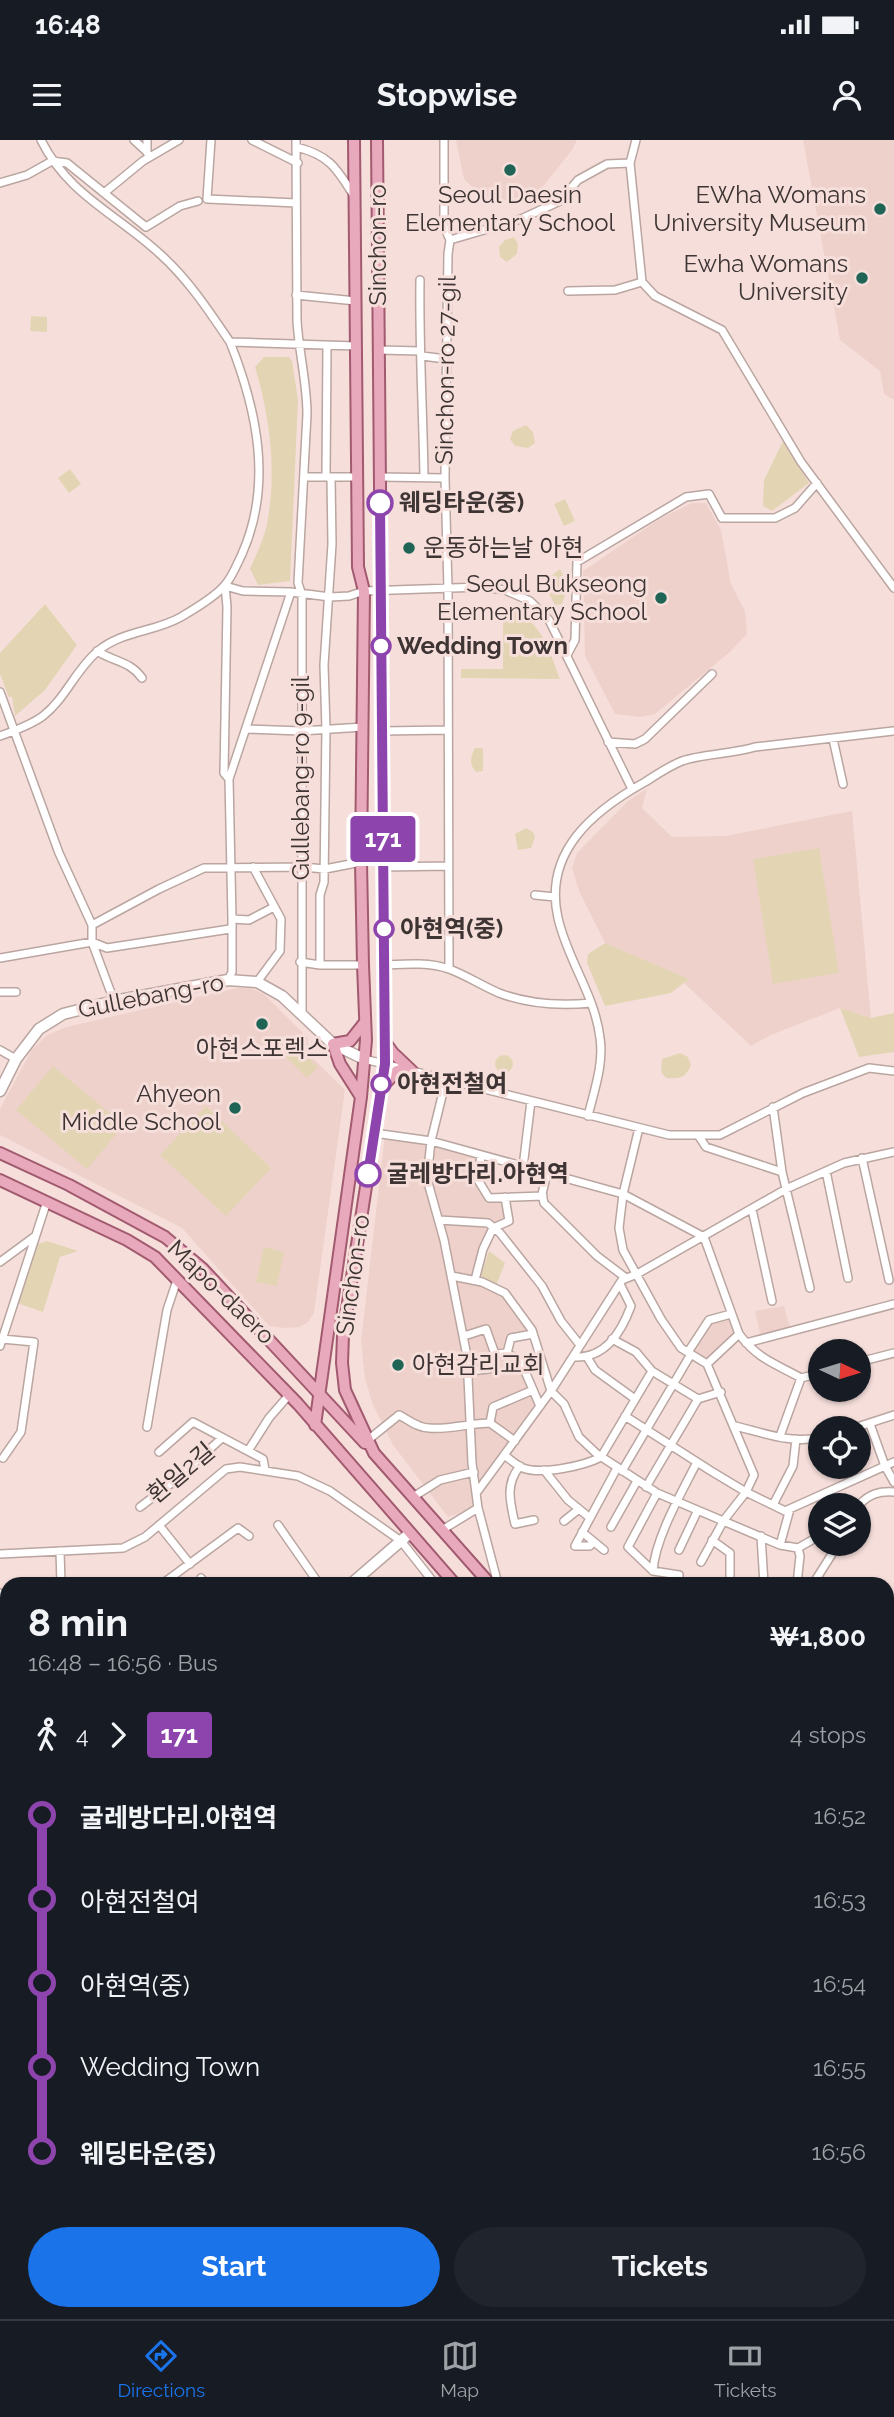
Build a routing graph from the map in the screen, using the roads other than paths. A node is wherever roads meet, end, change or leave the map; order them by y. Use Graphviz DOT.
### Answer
graph roads {
  1 [pos="41,140"];
  2 [pos="134,140"];
  3 [pos="147,140"];
  4 [pos="179,140"];
  5 [pos="211,140"];
  6 [pos="252,140"];
  7 [pos="354,140"];
  8 [pos="377,140"];
  9 [pos="444,140"];
  10 [pos="636,140"];
  11 [pos="296,143"];
  12 [pos="148,154"];
  13 [pos="52,161"];
  14 [pos="298,163"];
  15 [pos="630,163"];
  16 [pos="0,183"];
  17 [pos="104,193"];
  18 [pos="354,197"];
  19 [pos="198,201"];
  20 [pos="296,203"];
  21 [pos="450,240"];
  22 [pos="420,280"];
  23 [pos="642,282"];
  24 [pos="568,291"];
  25 [pos="296,295"];
  26 [pos="356,301"];
  27 [pos="230,342"];
  28 [pos="298,345"];
  29 [pos="327,346"];
  30 [pos="356,346"];
  31 [pos="379,350"];
  32 [pos="420,351"];
  33 [pos="446,359"];
  34 [pos="304,477"];
  35 [pos="358,477"];
  36 [pos="380,477"];
  37 [pos="424,477"];
  38 [pos="331,478"];
  39 [pos="445,478"];
  40 [pos="817,484"];
  41 [pos="225,586"];
  42 [pos="894,588"];
  43 [pos="448,589"];
  44 [pos="381,590"];
  45 [pos="364,591"];
  46 [pos="290,592"];
  47 [pos="302,595"];
  48 [pos="330,597"];
  49 [pos="97,651"];
  50 [pos="567,655"];
  51 [pos="712,674"];
  52 [pos="142,678"];
  53 [pos="0,692"];
  54 [pos="363,727"];
  55 [pos="247,729"];
  56 [pos="326,729"];
  57 [pos="448,730"];
  58 [pos="13,731"];
  59 [pos="301,731"];
  60 [pos="382,731"];
  61 [pos="893,732"];
  62 [pos="0,736"];
  63 [pos="834,739"];
  64 [pos="608,742"];
  65 [pos="229,779"];
  66 [pos="843,784"];
  67 [pos="632,789"];
  68 [pos="362,862"];
  69 [pos="448,866"];
  70 [pos="230,867"];
  71 [pos="253,867"];
  72 [pos="302,867"];
  73 [pos="383,867"];
  74 [pos="325,869"];
  75 [pos="535,895"];
  76 [pos="555,897"];
  77 [pos="274,906"];
  78 [pos="232,919"];
  79 [pos="92,925"];
  80 [pos="230,929"];
  81 [pos="92,942"];
  82 [pos="0,958"];
  83 [pos="300,962"];
  84 [pos="384,964"];
  85 [pos="320,965"];
  86 [pos="363,965"];
  87 [pos="449,969"];
  88 [pos="228,980"];
  89 [pos="257,982"];
  90 [pos="0,992"];
  91 [pos="16,992"];
  92 [pos="114,1001"];
  93 [pos="591,1003"];
  94 [pos="302,1012"];
  95 [pos="365,1022"];
  96 [pos="384,1041"];
  97 [pos="333,1044"];
  98 [pos="0,1050"];
  99 [pos="16,1059"];
  100 [pos="374,1062"];
  101 [pos="408,1070"];
  102 [pos="894,1071"];
  103 [pos="446,1080"];
  104 [pos="381,1088"];
  105 [pos="0,1091"];
  106 [pos="361,1097"];
  107 [pos="531,1101"];
  108 [pos="774,1107"];
  109 [pos="588,1116"];
  110 [pos="639,1128"];
  111 [pos="374,1133"];
  112 [pos="698,1135"];
  113 [pos="431,1141"];
  114 [pos="894,1152"];
  115 [pos="0,1153"];
  116 [pos="481,1155"];
  117 [pos="862,1158"];
  118 [pos="523,1167"];
  119 [pos="826,1171"];
  120 [pos="782,1172"];
  121 [pos="547,1173"];
  122 [pos="0,1180"];
  123 [pos="786,1189"];
  124 [pos="623,1194"];
  125 [pos="543,1196"];
  126 [pos="505,1197"];
  127 [pos="47,1201"];
  128 [pos="752,1209"];
  129 [pos="439,1220"];
  130 [pos="493,1228"];
  131 [pos="35,1237"];
  132 [pos="704,1237"];
  133 [pos="0,1262"];
  134 [pos="637,1274"];
  135 [pos="452,1276"];
  136 [pos="848,1278"];
  137 [pos="177,1280"];
  138 [pos="475,1280"];
  139 [pos="889,1280"];
  140 [pos="623,1281"];
  141 [pos="810,1288"];
  142 [pos="772,1301"];
  143 [pos="894,1304"];
  144 [pos="731,1314"];
  145 [pos="533,1334"];
  146 [pos="739,1334"];
  147 [pos="464,1336"];
  148 [pos="612,1339"];
  149 [pos="1,1342"];
  150 [pos="746,1343"];
  151 [pos="580,1345"];
  152 [pos="507,1353"];
  153 [pos="690,1353"];
  154 [pos="894,1353"];
  155 [pos="495,1354"];
  156 [pos="573,1357"];
  157 [pos="587,1357"];
  158 [pos="872,1359"];
  159 [pos="708,1364"];
  160 [pos="468,1371"];
  161 [pos="652,1371"];
  162 [pos="808,1376"];
  163 [pos="801,1378"];
  164 [pos="672,1384"];
  165 [pos="533,1390"];
  166 [pos="551,1391"];
  167 [pos="721,1392"];
  168 [pos="319,1393"];
  169 [pos="289,1395"];
  170 [pos="635,1399"];
  171 [pos="698,1399"];
  172 [pos="540,1406"];
  173 [pos="894,1415"];
  174 [pos="625,1416"];
  175 [pos="470,1423"];
  176 [pos="490,1423"];
  177 [pos="871,1424"];
  178 [pos="315,1425"];
  179 [pos="735,1426"];
  180 [pos="147,1427"];
  181 [pos="871,1427"];
  182 [pos="646,1428"];
  183 [pos="780,1436"];
  184 [pos="222,1438"];
  185 [pos="796,1439"];
  186 [pos="368,1440"];
  187 [pos="808,1440"];
  188 [pos="514,1441"];
  189 [pos="672,1446"];
  190 [pos="248,1451"];
  191 [pos="159,1452"];
  192 [pos="374,1453"];
  193 [pos="504,1455"];
  194 [pos="601,1457"];
  195 [pos="3,1458"];
  196 [pos="697,1462"];
  197 [pos="894,1462"];
  198 [pos="520,1466"];
  199 [pos="885,1466"];
  200 [pos="620,1469"];
  201 [pos="265,1470"];
  202 [pos="544,1470"];
  203 [pos="474,1472"];
  204 [pos="637,1481"];
  205 [pos="894,1482"];
  206 [pos="646,1487"];
  207 [pos="477,1492"];
  208 [pos="746,1492"];
  209 [pos="894,1492"];
  210 [pos="657,1493"];
  211 [pos="871,1495"];
  212 [pos="413,1497"];
  213 [pos="677,1502"];
  214 [pos="773,1505"];
  215 [pos="140,1507"];
  216 [pos="478,1508"];
  217 [pos="579,1509"];
  218 [pos="790,1509"];
  219 [pos="697,1512"];
  220 [pos="590,1518"];
  221 [pos="534,1520"];
  222 [pos="724,1520"];
  223 [pos="564,1521"];
  224 [pos="159,1525"];
  225 [pos="278,1525"];
  226 [pos="611,1527"];
  227 [pos="442,1530"];
  228 [pos="582,1532"];
  229 [pos="410,1533"];
  230 [pos="249,1536"];
  231 [pos="761,1536"];
  232 [pos="712,1540"];
  233 [pos="401,1541"];
  234 [pos="593,1541"];
  235 [pos="808,1542"];
  236 [pos="780,1545"];
  237 [pos="798,1548"];
  238 [pos="604,1550"];
  239 [pos="679,1550"];
  240 [pos="60,1552"];
  241 [pos="0,1554"];
  242 [pos="831,1556"];
  243 [pos="701,1562"];
  244 [pos="190,1564"];
  245 [pos="653,1571"];
  246 [pos="730,1576"];
  247 [pos="61,1577"];
  248 [pos="172,1577"];
  249 [pos="314,1577"];
  250 [pos="359,1577"];
  251 [pos="429,1577"];
  252 [pos="450,1577"];
  253 [pos="484,1577"];
  254 [pos="496,1577"];
  255 [pos="679,1577"];
  256 [pos="764,1577"];
  257 [pos="798,1577"];
  258 [pos="817,1577"];
  1 -- 13 [label="street"];
  2 -- 12 [label="street"];
  3 -- 12 [label="street"];
  4 -- 12 [label="street"];
  5 -- 20 [label="street"];
  6 -- 14 [label="street"];
  7 -- 18 [label="main road, Sinchon-ro"];
  8 -- 31 [label="main road, Sinchon-ro"];
  9 -- 21 [label="street, Sinchon-ro 27-gil"];
  10 -- 15 [label="street"];
  11 -- 14 [label="street, Gullebang-ro 9-gil"];
  11 -- 18 [label="street"];
  12 -- 17 [label="street"];
  13 -- 16 [label="street"];
  13 -- 17 [label="street"];
  13 -- 27 [label="street"];
  14 -- 20 [label="street, Gullebang-ro 9-gil"];
  15 -- 21 [label="street"];
  15 -- 23 [label="street"];
  17 -- 19 [label="street"];
  18 -- 26 [label="main road, Sinchon-ro"];
  20 -- 25 [label="street, Gullebang-ro 9-gil"];
  21 -- 33 [label="street, Sinchon-ro 27-gil"];
  22 -- 32 [label="street"];
  23 -- 24 [label="street"];
  23 -- 40 [label="street"];
  25 -- 26 [label="street, Sinchon-ro"];
  25 -- 28 [label="street, Gullebang-ro 9-gil"];
  26 -- 30 [label="main road, Sinchon-ro"];
  27 -- 28 [label="street"];
  27 -- 41 [label="street"];
  28 -- 29 [label="street"];
  28 -- 34 [label="street, Gullebang-ro 9-gil"];
  29 -- 30 [label="street"];
  29 -- 38 [label="street, Gullebang-ro 9-gil"];
  30 -- 35 [label="main road, Sinchon-ro"];
  31 -- 32 [label="street"];
  31 -- 36 [label="main road, Sinchon-ro"];
  32 -- 33 [label="street"];
  32 -- 37 [label="street"];
  33 -- 39 [label="street, Sinchon-ro 27-gil"];
  34 -- 38 [label="street"];
  34 -- 47 [label="street, Gullebang-ro 9-gil"];
  35 -- 38 [label="street"];
  35 -- 45 [label="main road, Sinchon-ro"];
  36 -- 37 [label="street, Sinchon-ro 27-gil"];
  36 -- 44 [label="main road, Sinchon-ro"];
  37 -- 39 [label="street, Sinchon-ro 27-gil"];
  38 -- 48 [label="street, Gullebang-ro 9-gil"];
  39 -- 43 [label="street"];
  40 -- 42 [label="street"];
  40 -- 50 [label="street"];
  41 -- 46 [label="street"];
  41 -- 49 [label="street"];
  41 -- 65 [label="street"];
  43 -- 44 [label="street"];
  43 -- 50 [label="street"];
  43 -- 57 [label="street"];
  44 -- 45 [label="street"];
  44 -- 60 [label="main road, Sinchon-ro"];
  45 -- 48 [label="street"];
  45 -- 54 [label="main road, Sinchon-ro"];
  46 -- 47 [label="street"];
  46 -- 55 [label="street"];
  47 -- 48 [label="street"];
  47 -- 59 [label="street, Gullebang-ro 9-gil"];
  48 -- 56 [label="street, Gullebang-ro 9-gil"];
  49 -- 52 [label="street"];
  49 -- 58 [label="street"];
  50 -- 64 [label="street"];
  51 -- 64 [label="street"];
  53 -- 58 [label="street"];
  54 -- 56 [label="street"];
  54 -- 68 [label="main road, Sinchon-ro"];
  55 -- 59 [label="street"];
  55 -- 65 [label="street"];
  56 -- 59 [label="street"];
  56 -- 74 [label="street, Gullebang-ro 9-gil"];
  57 -- 60 [label="street"];
  57 -- 69 [label="street"];
  58 -- 62 [label="street"];
  58 -- 79 [label="street"];
  59 -- 72 [label="street, Gullebang-ro 9-gil"];
  60 -- 73 [label="main road, Sinchon-ro"];
  61 -- 63 [label="street"];
  63 -- 66 [label="street"];
  63 -- 67 [label="street"];
  64 -- 67 [label="street"];
  65 -- 70 [label="street"];
  67 -- 76 [label="street"];
  68 -- 74 [label="street"];
  68 -- 86 [label="main road, Sinchon-ro"];
  69 -- 73 [label="street"];
  69 -- 87 [label="street"];
  70 -- 71 [label="street"];
  70 -- 78 [label="street"];
  70 -- 79 [label="street"];
  71 -- 72 [label="street"];
  71 -- 77 [label="street, Gullebang-ro"];
  72 -- 74 [label="street"];
  72 -- 83 [label="street, Gullebang-ro 9-gil"];
  73 -- 84 [label="main road, Sinchon-ro"];
  74 -- 85 [label="street, Gullebang-ro 9-gil"];
  75 -- 76 [label="street"];
  76 -- 93 [label="street"];
  77 -- 78 [label="street"];
  77 -- 89 [label="street, Gullebang-ro"];
  78 -- 80 [label="street"];
  79 -- 81 [label="street"];
  80 -- 81 [label="street"];
  80 -- 88 [label="street"];
  81 -- 82 [label="street"];
  81 -- 92 [label="street"];
  83 -- 85 [label="street"];
  83 -- 94 [label="street, Gullebang-ro 9-gil"];
  84 -- 87 [label="street"];
  84 -- 96 [label="main road, Sinchon-ro"];
  85 -- 86 [label="street"];
  86 -- 95 [label="main road, Sinchon-ro"];
  87 -- 93 [label="street"];
  88 -- 89 [label="street, Gullebang-ro"];
  88 -- 92 [label="street, Gullebang-ro"];
  89 -- 94 [label="street, Gullebang-ro"];
  90 -- 91 [label="street"];
  92 -- 99 [label="street, Gullebang-ro"];
  93 -- 109 [label="street"];
  94 -- 97 [label="street, Gullebang-ro"];
  95 -- 97 [label="main road"];
  95 -- 100 [label="main road, Sinchon-ro"];
  96 -- 100 [label="main road, Sinchon-ro"];
  96 -- 101 [label="main road"];
  97 -- 100 [label="street, Gullebang-ro"];
  97 -- 106 [label="main road"];
  98 -- 99 [label="street"];
  99 -- 105 [label="street, Gullebang-ro"];
  100 -- 101 [label="street"];
  100 -- 104 [label="main road, Sinchon-ro"];
  100 -- 106 [label="main road, Sinchon-ro"];
  101 -- 103 [label="street"];
  101 -- 104 [label="main road"];
  102 -- 108 [label="street"];
  103 -- 107 [label="street"];
  103 -- 113 [label="street"];
  104 -- 111 [label="main road, Sinchon-ro"];
  106 -- 168 [label="main road, Sinchon-ro"];
  107 -- 109 [label="street"];
  107 -- 118 [label="street"];
  108 -- 112 [label="street"];
  108 -- 120 [label="street"];
  109 -- 110 [label="street"];
  110 -- 112 [label="street"];
  110 -- 124 [label="street"];
  111 -- 113 [label="street"];
  111 -- 186 [label="main road, Sinchon-ro"];
  112 -- 120 [label="street"];
  113 -- 116 [label="street"];
  113 -- 129 [label="street"];
  114 -- 117 [label="street"];
  115 -- 168 [label="main road, Mapo-daero"];
  116 -- 118 [label="street"];
  116 -- 126 [label="street"];
  117 -- 119 [label="street"];
  117 -- 139 [label="street"];
  118 -- 121 [label="street"];
  119 -- 123 [label="street"];
  119 -- 136 [label="street"];
  120 -- 123 [label="street"];
  121 -- 124 [label="street"];
  121 -- 125 [label="street"];
  122 -- 127 [label="main road, Mapo-daero"];
  123 -- 128 [label="street"];
  123 -- 141 [label="street"];
  124 -- 132 [label="street"];
  124 -- 134 [label="street"];
  125 -- 126 [label="street"];
  125 -- 140 [label="street"];
  126 -- 130 [label="street"];
  127 -- 131 [label="street"];
  127 -- 137 [label="main road, Mapo-daero"];
  128 -- 132 [label="street"];
  128 -- 142 [label="street"];
  129 -- 130 [label="street"];
  129 -- 135 [label="street"];
  130 -- 138 [label="street"];
  130 -- 151 [label="street"];
  131 -- 133 [label="street"];
  131 -- 149 [label="street"];
  132 -- 134 [label="street"];
  132 -- 144 [label="street"];
  134 -- 140 [label="street"];
  134 -- 153 [label="street"];
  135 -- 138 [label="street"];
  135 -- 147 [label="street"];
  137 -- 169 [label="main road, Mapo-daero"];
  137 -- 180 [label="street"];
  138 -- 145 [label="street"];
  140 -- 148 [label="street"];
  140 -- 151 [label="street"];
  143 -- 150 [label="street"];
  144 -- 146 [label="street"];
  144 -- 153 [label="street"];
  145 -- 152 [label="street"];
  145 -- 166 [label="street"];
  146 -- 150 [label="street"];
  146 -- 159 [label="street"];
  147 -- 155 [label="street"];
  147 -- 160 [label="street"];
  148 -- 157 [label="street"];
  148 -- 161 [label="street"];
  149 -- 195 [label="street"];
  150 -- 163 [label="street"];
  151 -- 156 [label="street"];
  152 -- 155 [label="street"];
  152 -- 165 [label="street"];
  153 -- 159 [label="street"];
  153 -- 164 [label="street"];
  154 -- 158 [label="street"];
  155 -- 160 [label="street"];
  156 -- 157 [label="street"];
  156 -- 166 [label="street"];
  157 -- 170 [label="street"];
  159 -- 167 [label="street"];
  160 -- 175 [label="street"];
  161 -- 164 [label="street"];
  161 -- 170 [label="street"];
  162 -- 163 [label="street"];
  163 -- 183 [label="street"];
  164 -- 171 [label="street"];
  164 -- 182 [label="street"];
  165 -- 172 [label="street"];
  165 -- 176 [label="street"];
  166 -- 172 [label="street"];
  166 -- 194 [label="street"];
  167 -- 171 [label="street"];
  167 -- 179 [label="street"];
  168 -- 178 [label="main road, Sinchon-ro"];
  168 -- 192 [label="main road, Mapo-daero"];
  169 -- 178 [label="main road, Mapo-daero"];
  169 -- 190 [label="street"];
  170 -- 174 [label="street"];
  171 -- 189 [label="street"];
  172 -- 188 [label="street"];
  173 -- 177 [label="street"];
  174 -- 182 [label="street"];
  174 -- 194 [label="street"];
  175 -- 176 [label="street"];
  175 -- 186 [label="street"];
  175 -- 203 [label="street"];
  176 -- 188 [label="street"];
  178 -- 229 [label="main road"];
  179 -- 183 [label="street"];
  179 -- 208 [label="street"];
  181 -- 199 [label="street"];
  182 -- 189 [label="street"];
  182 -- 200 [label="street"];
  183 -- 185 [label="street"];
  184 -- 190 [label="street, 환일2길"];
  184 -- 191 [label="street, 환일2길"];
  184 -- 215 [label="street, 환일2길"];
  185 -- 187 [label="street"];
  185 -- 214 [label="street"];
  186 -- 192 [label="main road, Sinchon-ro"];
  188 -- 193 [label="street"];
  189 -- 196 [label="street"];
  189 -- 206 [label="street"];
  190 -- 201 [label="street, 환일2길"];
  192 -- 212 [label="main road, Sinchon-ro"];
  193 -- 198 [label="street"];
  193 -- 207 [label="street"];
  194 -- 200 [label="street"];
  194 -- 202 [label="street"];
  196 -- 208 [label="street"];
  196 -- 213 [label="street"];
  197 -- 199 [label="street"];
  198 -- 202 [label="street"];
  198 -- 221 [label="street"];
  199 -- 205 [label="street"];
  199 -- 218 [label="street"];
  200 -- 204 [label="street"];
  200 -- 220 [label="street"];
  201 -- 224 [label="street"];
  201 -- 233 [label="street"];
  202 -- 217 [label="street"];
  203 -- 207 [label="street"];
  203 -- 212 [label="street"];
  204 -- 206 [label="street"];
  204 -- 226 [label="street"];
  206 -- 210 [label="street"];
  207 -- 216 [label="street"];
  208 -- 214 [label="street"];
  208 -- 222 [label="street"];
  209 -- 211 [label="street"];
  210 -- 213 [label="street"];
  210 -- 245 [label="street"];
  212 -- 227 [label="main road, Sinchon-ro"];
  213 -- 219 [label="street"];
  213 -- 245 [label="street"];
  214 -- 218 [label="street"];
  216 -- 227 [label="street"];
  216 -- 254 [label="street"];
  217 -- 220 [label="street"];
  217 -- 223 [label="street"];
  218 -- 236 [label="street"];
  219 -- 222 [label="street"];
  219 -- 239 [label="street"];
  220 -- 228 [label="street"];
  222 -- 231 [label="street"];
  222 -- 232 [label="street"];
  224 -- 240 [label="street"];
  224 -- 244 [label="street"];
  225 -- 249 [label="street"];
  227 -- 253 [label="main road, Sinchon-ro"];
  228 -- 234 [label="street"];
  228 -- 234 [label="street"];
  229 -- 233 [label="street"];
  229 -- 252 [label="main road"];
  230 -- 244 [label="street"];
  231 -- 236 [label="street"];
  231 -- 256 [label="street"];
  232 -- 243 [label="street"];
  232 -- 246 [label="street"];
  233 -- 250 [label="street"];
  233 -- 251 [label="street"];
  234 -- 238 [label="street"];
  235 -- 237 [label="street"];
  236 -- 237 [label="street"];
  237 -- 257 [label="street"];
  240 -- 241 [label="street"];
  240 -- 247 [label="street"];
  242 -- 258 [label="street"];
  244 -- 248 [label="street"];
  245 -- 255 [label="street"];
}
